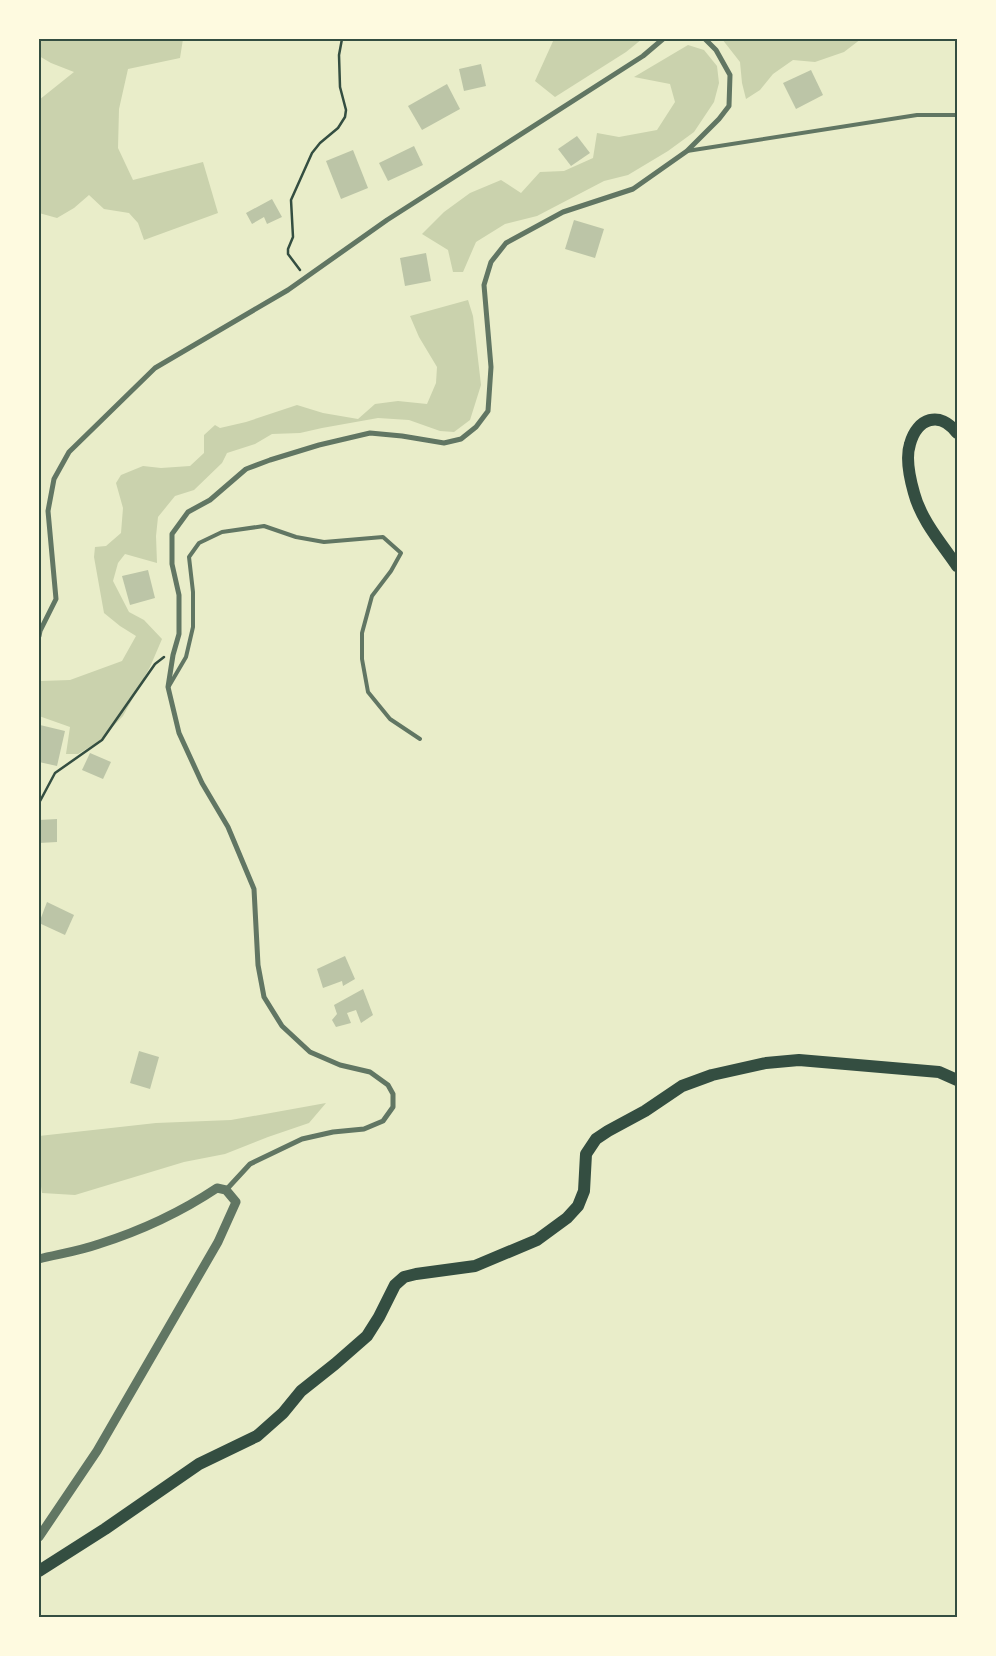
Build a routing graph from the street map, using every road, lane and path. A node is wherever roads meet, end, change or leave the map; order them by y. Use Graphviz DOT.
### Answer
graph roads {
  1 [pos="342,39"];
  2 [pos="663,39"];
  3 [pos="705,39"];
  4 [pos="957,115"];
  5 [pos="687,151"];
  6 [pos="305,277"];
  7 [pos="957,433"];
  8 [pos="957,566"];
  9 [pos="39,636"];
  10 [pos="175,649"];
  11 [pos="168,687"];
  12 [pos="420,738"];
  13 [pos="39,802"];
  14 [pos="957,1080"];
  15 [pos="226,1190"];
  16 [pos="39,1259"];
  17 [pos="39,1537"];
  18 [pos="39,1572"];
  1 -- 6 [label="path"];
  2 -- 6 [label="street"];
  3 -- 5 [label="street"];
  4 -- 5 [label="lane"];
  5 -- 10 [label="street"];
  6 -- 9 [label="street"];
  7 -- 8 [label="main road"];
  10 -- 11 [label="street"];
  10 -- 13 [label="path"];
  11 -- 12 [label="lane"];
  11 -- 15 [label="street"];
  14 -- 18 [label="main road"];
  15 -- 16 [label="street"];
  15 -- 17 [label="street"];
}
